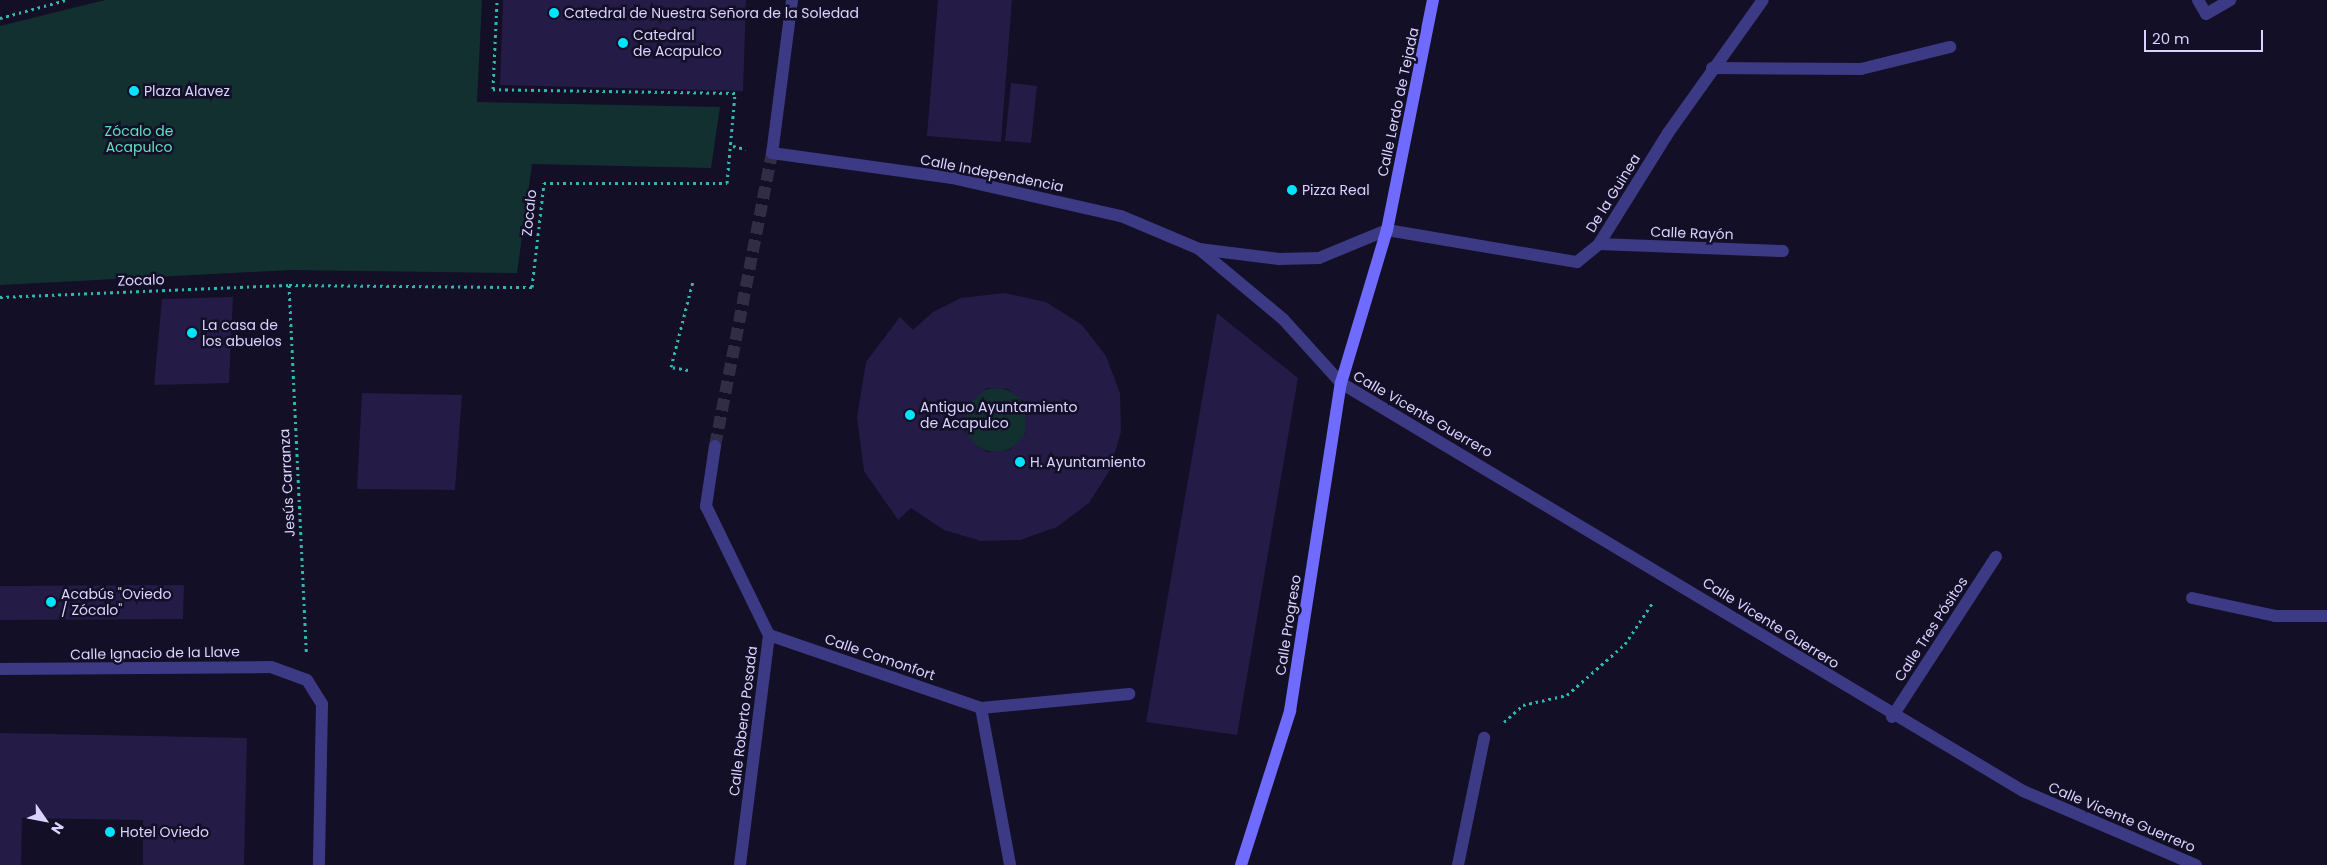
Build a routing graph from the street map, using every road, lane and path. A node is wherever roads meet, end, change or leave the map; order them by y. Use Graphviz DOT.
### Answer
graph roads {
  1 [pos="66,0"];
  2 [pos="497,0"];
  3 [pos="792,0"];
  4 [pos="1433,0"];
  5 [pos="1763,0"];
  6 [pos="2198,0"];
  7 [pos="2230,0"];
  8 [pos="55,2"];
  9 [pos="0,18"];
  10 [pos="1950,47"];
  11 [pos="1712,68"];
  12 [pos="1386,230"];
  13 [pos="1599,244"];
  14 [pos="1199,249"];
  15 [pos="1783,251"];
  16 [pos="693,281"];
  17 [pos="289,285"];
  18 [pos="0,297"];
  19 [pos="688,370"];
  20 [pos="1341,383"];
  21 [pos="715,446"];
  22 [pos="1996,557"];
  23 [pos="1670,576"];
  24 [pos="2192,598"];
  25 [pos="2327,616"];
  26 [pos="769,635"];
  27 [pos="0,670"];
  28 [pos="307,680"];
  29 [pos="1129,694"];
  30 [pos="981,708"];
  31 [pos="1892,717"];
  32 [pos="1484,738"];
  33 [pos="320,865"];
  34 [pos="740,865"];
  35 [pos="1010,865"];
  36 [pos="1242,865"];
  37 [pos="1458,865"];
  38 [pos="2196,865"];
  1 -- 8 [label="path"];
  2 -- 17 [label="path, Zocalo"];
  3 -- 14 [label="street, Calle Independencia"];
  4 -- 12 [label="street, Calle Lerdo de Tejada"];
  5 -- 11 [label="street, De la Guinea"];
  6 -- 7 [label="street"];
  8 -- 9 [label="path"];
  10 -- 11 [label="street"];
  11 -- 13 [label="street, De la Guinea"];
  12 -- 13 [label="street, De la Guinea"];
  12 -- 14 [label="street, Calle Independencia"];
  12 -- 20 [label="street, Calle Lerdo de Tejada"];
  13 -- 15 [label="street, Calle Rayón"];
  14 -- 20 [label="street, Calle Independencia"];
  16 -- 19 [label="path"];
  17 -- 18 [label="path, Zocalo"];
  17 -- 28 [label="path, Jesús Carranza"];
  20 -- 23 [label="street, Calle Vicente Guerrero"];
  20 -- 36 [label="street, Calle Progreso"];
  21 -- 26 [label="street, Calle Roberto Posada"];
  22 -- 31 [label="street, Calle Tres Pósitos"];
  23 -- 31 [label="street, Calle Vicente Guerrero"];
  23 -- 32 [label="path"];
  24 -- 25 [label="street"];
  26 -- 30 [label="street, Calle Comonfort"];
  26 -- 34 [label="street, Calle Roberto Posada"];
  27 -- 28 [label="street, Calle Ignacio de la Llave"];
  28 -- 33 [label="street"];
  29 -- 30 [label="street, Calle Comonfort"];
  30 -- 35 [label="street"];
  31 -- 38 [label="street, Calle Vicente Guerrero"];
  32 -- 37 [label="street"];
}
